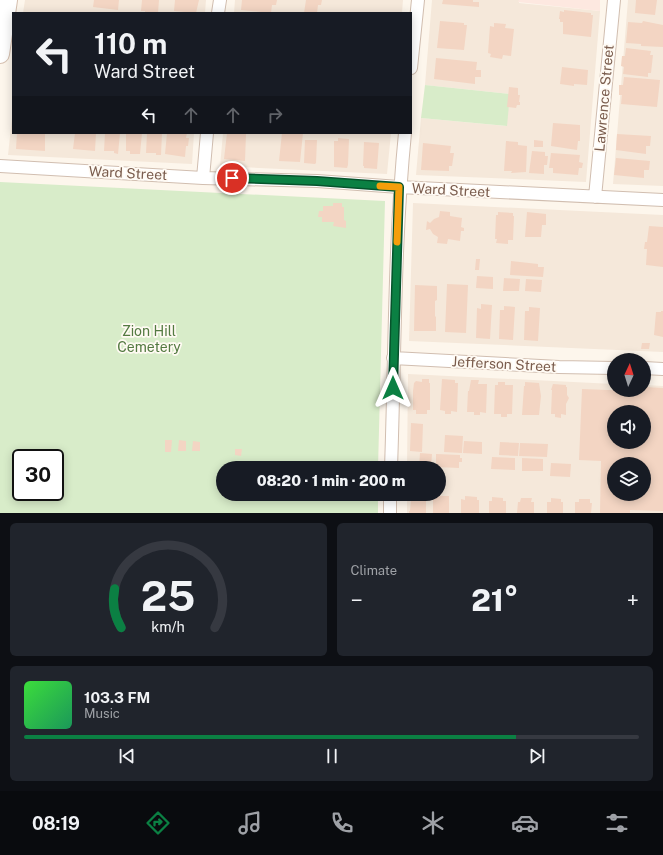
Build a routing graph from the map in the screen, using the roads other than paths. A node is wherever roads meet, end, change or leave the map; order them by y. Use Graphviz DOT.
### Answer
graph roads {
  1 [pos="8,0"];
  2 [pos="220,0"];
  3 [pos="418,0"];
  4 [pos="614,0"];
  5 [pos="218,12"];
  6 [pos="0,54"];
  7 [pos="412,58"];
  8 [pos="208,134"];
  9 [pos="405,134"];
  10 [pos="0,166"];
  11 [pos="203,178"];
  12 [pos="399,187"];
  13 [pos="595,197"];
  14 [pos="663,200"];
  15 [pos="393,358"];
  16 [pos="607,368"];
  17 [pos="651,368"];
  18 [pos="663,369"];
  19 [pos="391,461"];
  20 [pos="390,501"];
  21 [pos="390,513"];
  1 -- 6 [label="street"];
  2 -- 5 [label="street"];
  3 -- 7 [label="street"];
  4 -- 13 [label="street, Lawrence Street"];
  8 -- 11 [label="street"];
  9 -- 12 [label="street"];
  10 -- 11 [label="street, Ward Street"];
  11 -- 12 [label="street, Ward Street"];
  12 -- 13 [label="street, Ward Street"];
  12 -- 15 [label="street"];
  13 -- 14 [label="street, Ward Street"];
  15 -- 16 [label="street, Jefferson Street"];
  15 -- 19 [label="street"];
  17 -- 18 [label="street"];
  20 -- 21 [label="street"];
}
